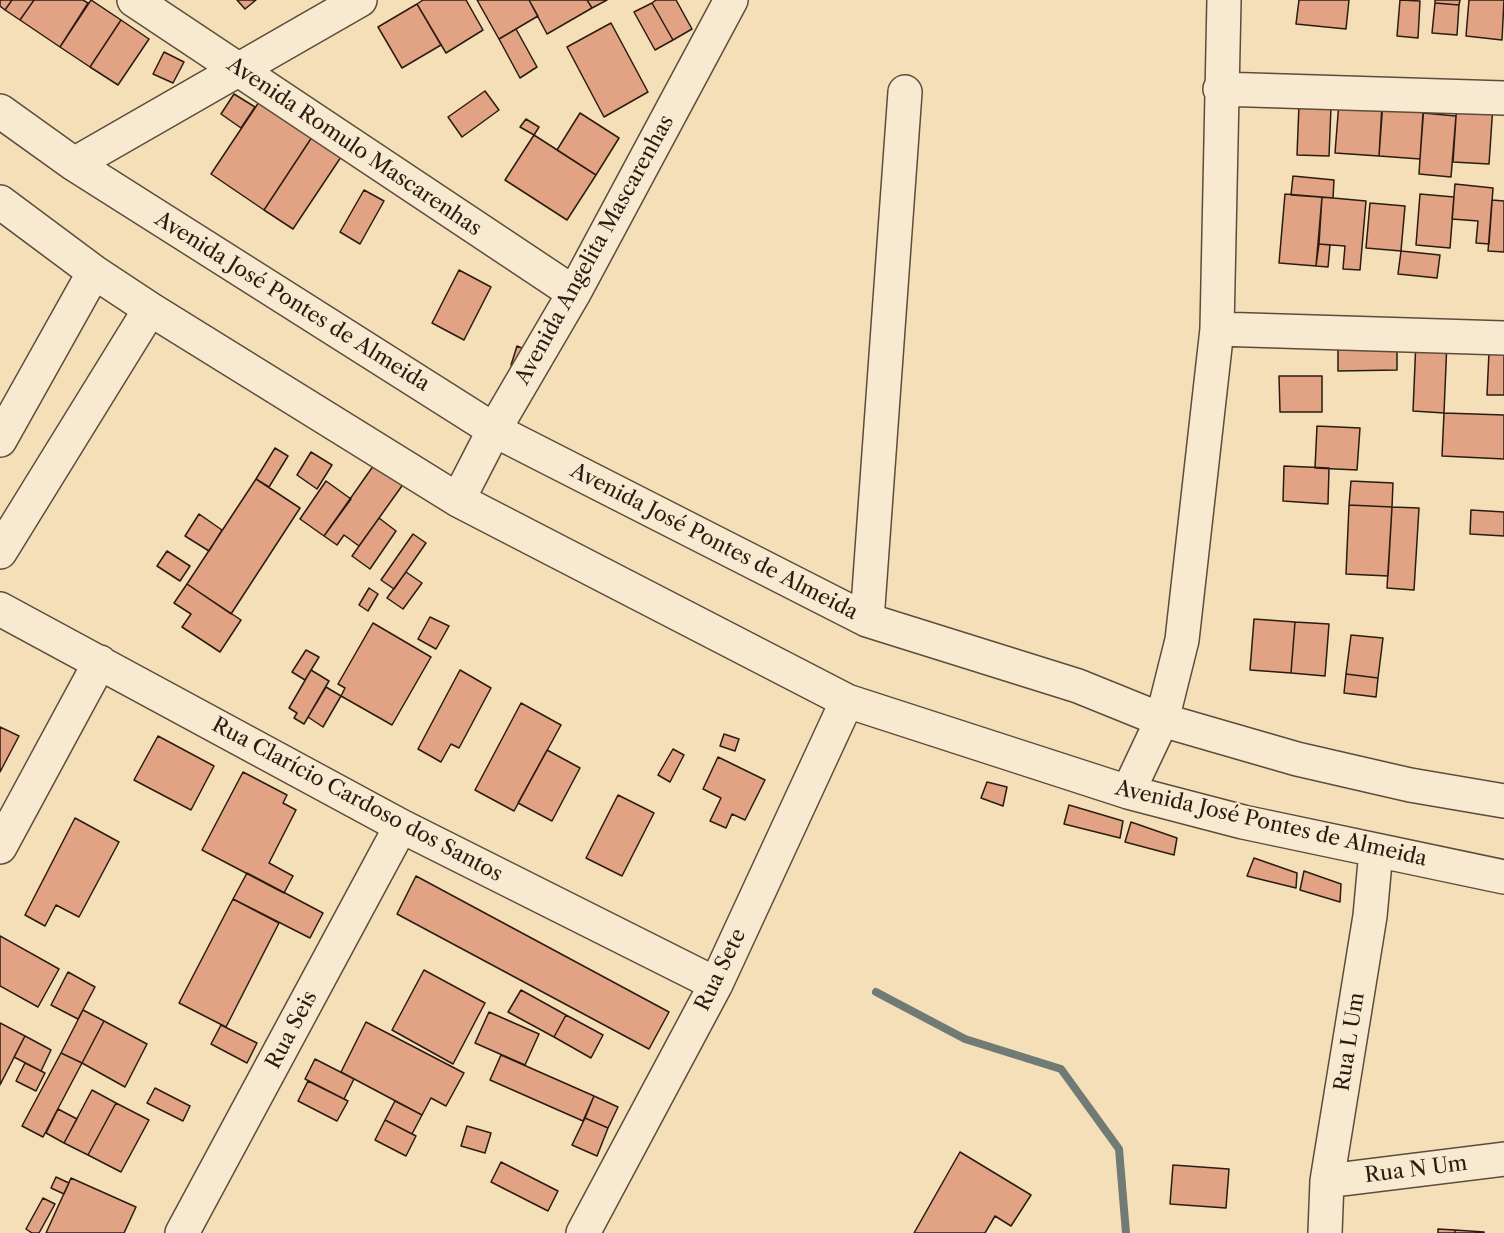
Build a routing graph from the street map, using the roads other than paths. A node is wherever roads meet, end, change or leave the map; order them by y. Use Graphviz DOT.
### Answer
graph roads {
  1 [pos="134,0"];
  2 [pos="360,0"];
  3 [pos="730,0"];
  4 [pos="1224,0"];
  5 [pos="237,70"];
  6 [pos="1220,89"];
  7 [pos="905,92"];
  8 [pos="1504,98"];
  9 [pos="0,111"];
  10 [pos="74,164"];
  11 [pos="0,202"];
  12 [pos="94,272"];
  13 [pos="574,293"];
  14 [pos="150,309"];
  15 [pos="1217,329"];
  16 [pos="1504,338"];
  17 [pos="494,430"];
  18 [pos="0,440"];
  19 [pos="458,500"];
  20 [pos="0,552"];
  21 [pos="0,608"];
  22 [pos="867,620"];
  23 [pos="100,662"];
  24 [pos="847,701"];
  25 [pos="1162,720"];
  26 [pos="1128,792"];
  27 [pos="1504,801"];
  28 [pos="401,826"];
  29 [pos="0,847"];
  30 [pos="1376,851"];
  31 [pos="1504,876"];
  32 [pos="716,984"];
  33 [pos="1504,1159"];
  34 [pos="1328,1181"];
  35 [pos="182,1233"];
  36 [pos="583,1233"];
  37 [pos="1325,1233"];
  1 -- 5 [label="street, Avenida Romulo Mascarenhas"];
  2 -- 5 [label="street"];
  3 -- 13 [label="street, Avenida Angelita Mascarenhas"];
  4 -- 6 [label="street"];
  5 -- 10 [label="street"];
  5 -- 13 [label="street, Avenida Romulo Mascarenhas"];
  6 -- 8 [label="street"];
  6 -- 15 [label="street"];
  7 -- 22 [label="street"];
  9 -- 10 [label="street, Avenida José Pontes de Almeida"];
  10 -- 17 [label="street, Avenida José Pontes de Almeida"];
  11 -- 12 [label="street, Avenida José Pontes de Almeida"];
  12 -- 14 [label="street, Avenida José Pontes de Almeida"];
  12 -- 18 [label="street"];
  13 -- 17 [label="street, Avenida Angelita Mascarenhas"];
  14 -- 19 [label="street, Avenida José Pontes de Almeida"];
  14 -- 20 [label="street"];
  15 -- 16 [label="street"];
  15 -- 25 [label="street"];
  17 -- 19 [label="street, Avenida Angelita Mascarenhas"];
  17 -- 22 [label="street, Avenida José Pontes de Almeida"];
  19 -- 24 [label="street, Avenida José Pontes de Almeida"];
  21 -- 23 [label="street, Rua Clarício Cardoso dos Santos"];
  22 -- 25 [label="street, Avenida José Pontes de Almeida"];
  23 -- 28 [label="street, Rua Clarício Cardoso dos Santos"];
  23 -- 29 [label="street"];
  24 -- 26 [label="street, Avenida José Pontes de Almeida"];
  24 -- 32 [label="street, Rua Sete"];
  25 -- 26 [label="street"];
  25 -- 27 [label="street, Avenida José Pontes de Almeida"];
  26 -- 30 [label="street, Avenida José Pontes de Almeida"];
  28 -- 32 [label="street, Rua Clarício Cardoso dos Santos"];
  28 -- 35 [label="street, Rua Seis"];
  30 -- 31 [label="street, Avenida José Pontes de Almeida"];
  30 -- 34 [label="street, Rua L Um"];
  32 -- 36 [label="street, Rua Sete"];
  33 -- 34 [label="street, Rua N Um"];
  34 -- 37 [label="street, Rua L Um"];
}
